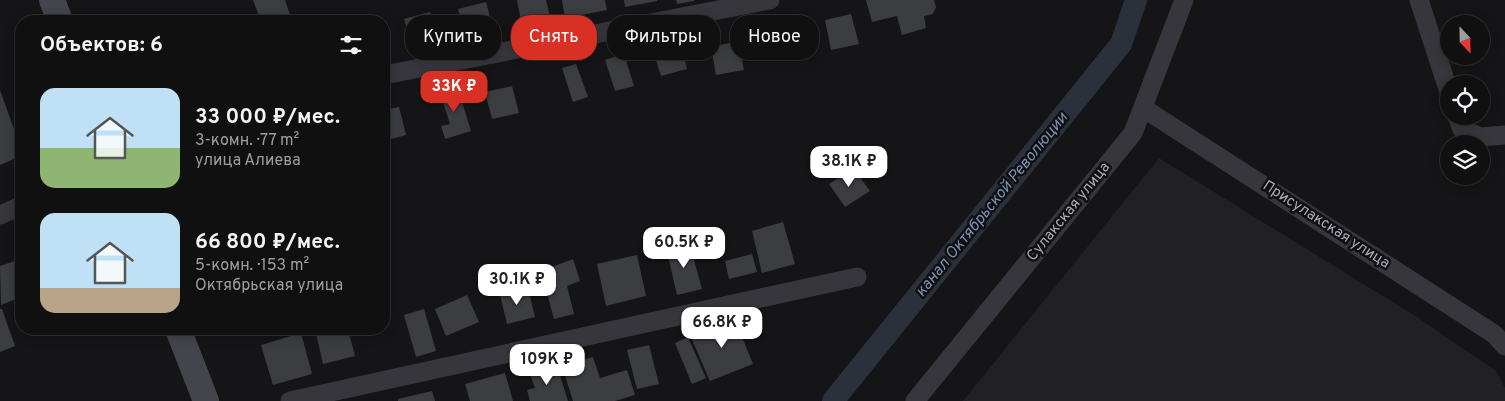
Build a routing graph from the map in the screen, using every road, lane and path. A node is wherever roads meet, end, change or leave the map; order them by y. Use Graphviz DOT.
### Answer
graph roads {
  1 [pos="52,0"];
  2 [pos="770,0"];
  3 [pos="1184,0"];
  4 [pos="1420,0"];
  5 [pos="58,15"];
  6 [pos="390,74"];
  7 [pos="1444,75"];
  8 [pos="1143,108"];
  9 [pos="1460,125"];
  10 [pos="1505,135"];
  11 [pos="15,209"];
  12 [pos="0,215"];
  13 [pos="857,277"];
  14 [pos="180,335"];
  15 [pos="1505,346"];
  16 [pos="206,401"];
  17 [pos="290,401"];
  18 [pos="915,401"];
  1 -- 5 [label="street"];
  2 -- 6 [label="street"];
  3 -- 8 [label="street, Сулакская улица"];
  4 -- 7 [label="street"];
  8 -- 15 [label="street, Присулакская улица"];
  8 -- 18 [label="street, Сулакская улица"];
  9 -- 10 [label="street"];
  11 -- 12 [label="street"];
  13 -- 17 [label="street"];
  14 -- 16 [label="street"];
}
